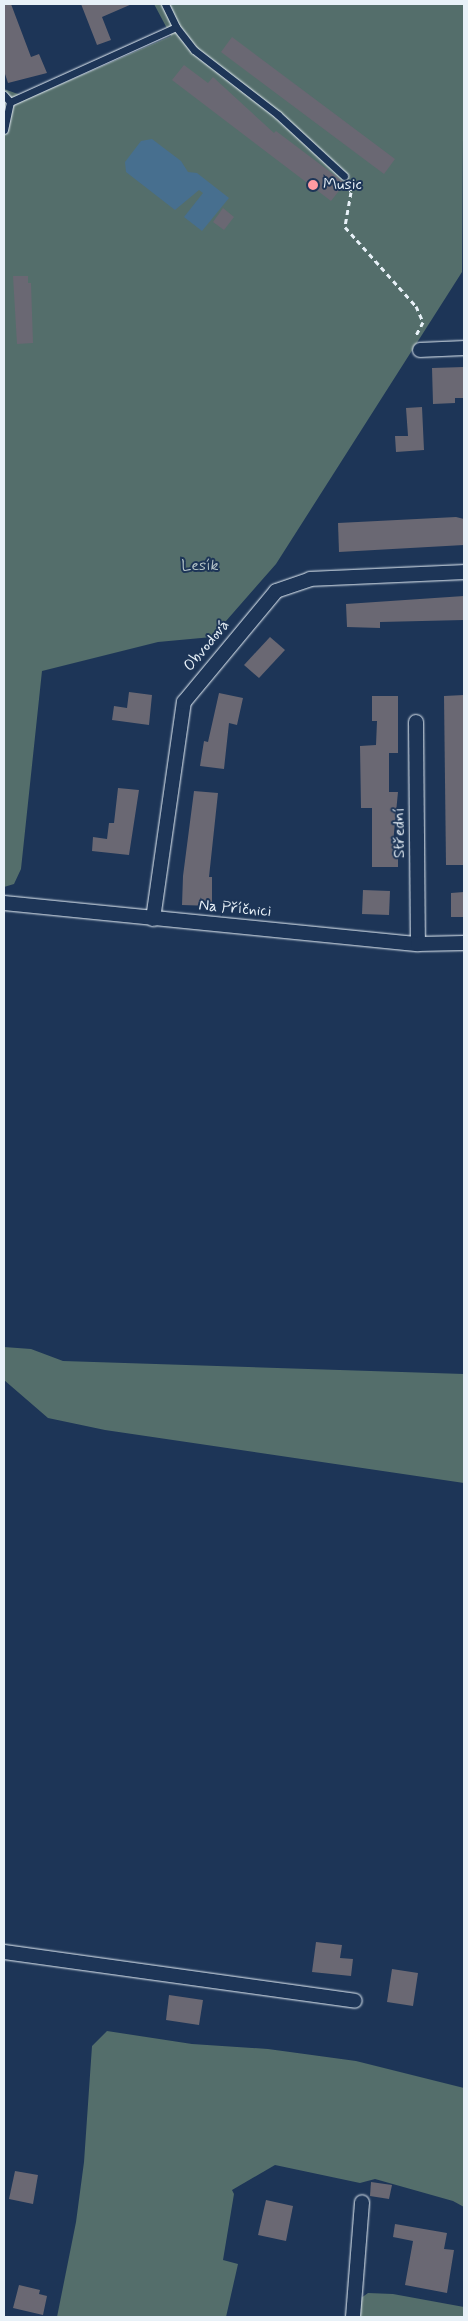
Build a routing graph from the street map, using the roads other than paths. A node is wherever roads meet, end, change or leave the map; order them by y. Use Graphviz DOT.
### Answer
graph roads {
  1 [pos="166,4"];
  2 [pos="176,27"];
  3 [pos="4,95"];
  4 [pos="10,102"];
  5 [pos="4,130"];
  6 [pos="344,176"];
  7 [pos="464,348"];
  8 [pos="420,350"];
  9 [pos="464,572"];
  10 [pos="416,722"];
  11 [pos="4,903"];
  12 [pos="152,919"];
  13 [pos="464,943"];
  14 [pos="418,944"];
  15 [pos="4,1952"];
  16 [pos="355,2001"];
  17 [pos="362,2202"];
  18 [pos="353,2317"];
  1 -- 2 [label="lane"];
  2 -- 4 [label="lane"];
  2 -- 6 [label="lane"];
  3 -- 4 [label="lane"];
  4 -- 5 [label="lane"];
  7 -- 8 [label="street"];
  9 -- 12 [label="street, Obvodová"];
  10 -- 14 [label="street, Střední"];
  11 -- 12 [label="street, Na Příčnici"];
  12 -- 14 [label="street, Na Příčnici"];
  13 -- 14 [label="street, Na Příčnici"];
  15 -- 16 [label="street"];
  17 -- 18 [label="street"];
}
